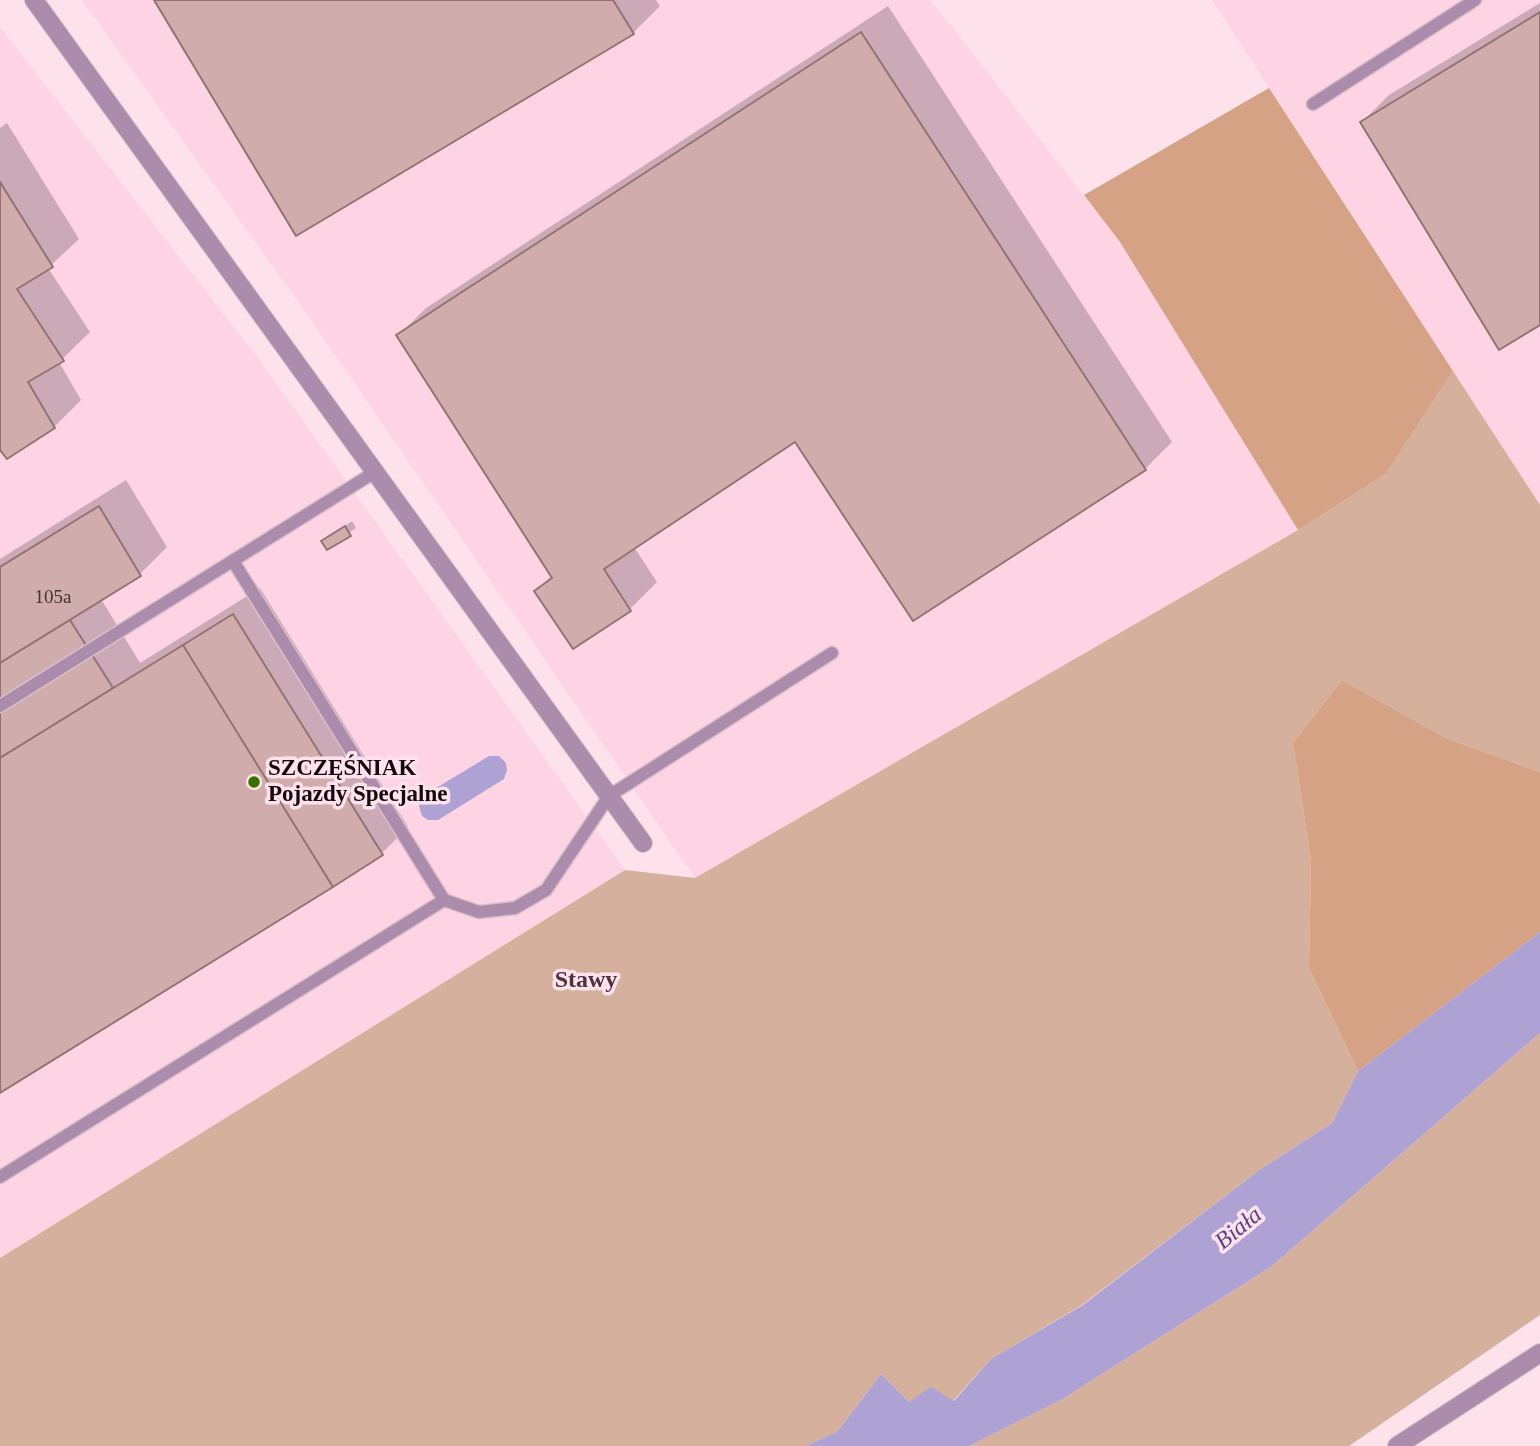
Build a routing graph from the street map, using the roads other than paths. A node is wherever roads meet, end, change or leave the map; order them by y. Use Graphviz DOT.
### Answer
graph roads {
  1 [pos="34,0"];
  2 [pos="1475,0"];
  3 [pos="1313,104"];
  4 [pos="375,472"];
  5 [pos="233,561"];
  6 [pos="832,653"];
  7 [pos="0,706"];
  8 [pos="609,796"];
  9 [pos="643,843"];
  10 [pos="444,900"];
  11 [pos="0,1177"];
  12 [pos="1540,1353"];
  13 [pos="1397,1446"];
  1 -- 4 [label="street"];
  2 -- 3 [label="lane"];
  4 -- 5 [label="lane"];
  4 -- 8 [label="street"];
  5 -- 7 [label="lane"];
  5 -- 10 [label="lane"];
  6 -- 8 [label="lane"];
  8 -- 9 [label="street"];
  8 -- 10 [label="lane"];
  10 -- 11 [label="lane"];
  12 -- 13 [label="street"];
}
